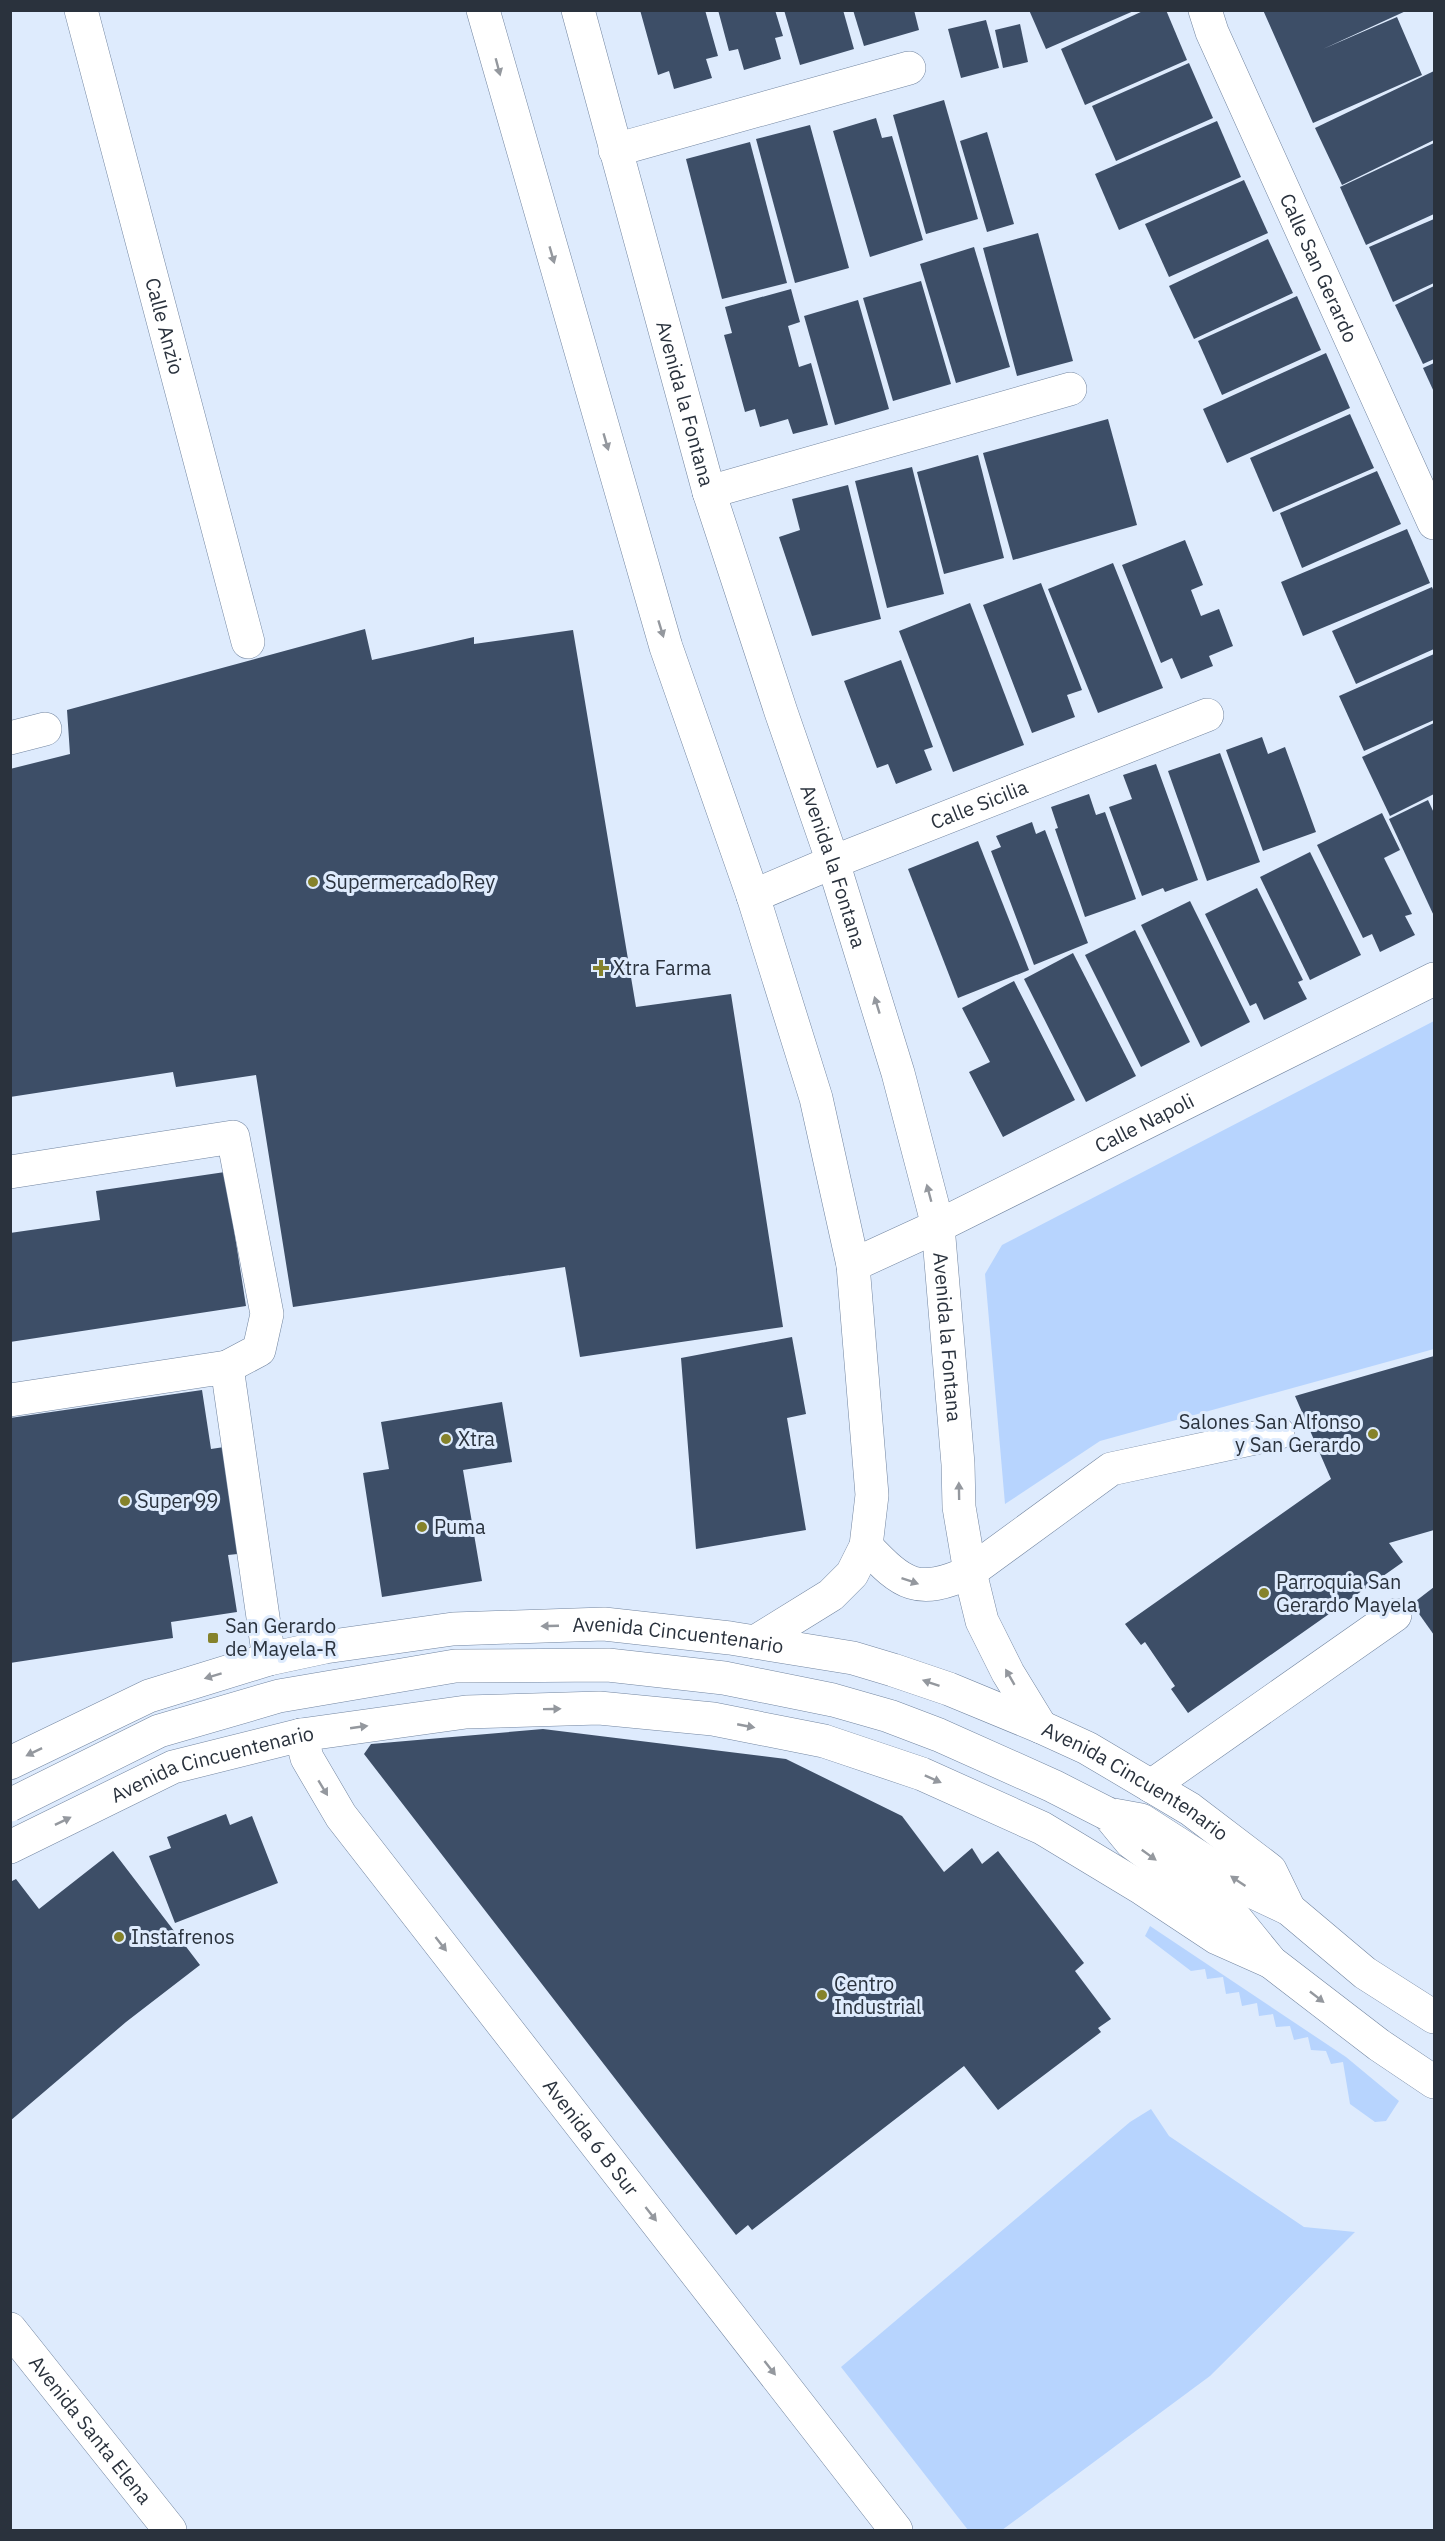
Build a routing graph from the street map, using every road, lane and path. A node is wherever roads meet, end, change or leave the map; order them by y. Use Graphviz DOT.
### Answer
graph roads {
  1 [pos="81,10"];
  2 [pos="483,10"];
  3 [pos="578,10"];
  4 [pos="1205,10"];
  5 [pos="909,68"];
  6 [pos="615,150"];
  7 [pos="1070,389"];
  8 [pos="709,492"];
  9 [pos="1430,502"];
  10 [pos="248,642"];
  11 [pos="1207,716"];
  12 [pos="45,729"];
  13 [pos="10,738"];
  14 [pos="833,862"];
  15 [pos="753,896"];
  16 [pos="1434,979"];
  17 [pos="10,1172"];
  18 [pos="938,1226"];
  19 [pos="853,1265"];
  20 [pos="227,1366"];
  21 [pos="10,1400"];
  22 [pos="1278,1432"];
  23 [pos="866,1546"];
  24 [pos="970,1572"];
  25 [pos="1395,1615"];
  26 [pos="754,1642"];
  27 [pos="325,1647"];
  28 [pos="269,1659"];
  29 [pos="1041,1726"];
  30 [pos="301,1735"];
  31 [pos="10,1764"];
  32 [pos="1151,1786"];
  33 [pos="10,1805"];
  34 [pos="1108,1814"];
  35 [pos="10,1848"];
  36 [pos="1289,1909"];
  37 [pos="1270,1962"];
  38 [pos="1434,2017"];
  39 [pos="1434,2082"];
  40 [pos="10,2329"];
  41 [pos="170,2530"];
  42 [pos="896,2530"];
  1 -- 10 [label="street, Calle Anzio"];
  2 -- 15 [label="street, one-way"];
  3 -- 6 [label="street, Avenida la Fontana"];
  4 -- 9 [label="street, Calle San Gerardo"];
  5 -- 6 [label="street"];
  6 -- 8 [label="street, Avenida la Fontana"];
  7 -- 8 [label="street"];
  8 -- 14 [label="street, Avenida la Fontana"];
  11 -- 14 [label="street, Calle Sicilia"];
  12 -- 13 [label="street"];
  14 -- 15 [label="street, Calle Sicilia"];
  18 -- 14 [label="street, Avenida la Fontana, one-way"];
  15 -- 19 [label="street"];
  16 -- 18 [label="street, Calle Napoli"];
  17 -- 20 [label="street"];
  18 -- 19 [label="street, Calle Napoli"];
  24 -- 18 [label="street, Avenida la Fontana, one-way"];
  19 -- 23 [label="street"];
  20 -- 21 [label="street"];
  20 -- 28 [label="street"];
  22 -- 24 [label="street"];
  23 -- 24 [label="street, one-way"];
  23 -- 26 [label="street"];
  29 -- 24 [label="street, Avenida la Fontana, one-way"];
  25 -- 32 [label="street"];
  26 -- 27 [label="street, Avenida Cincuentenario, one-way"];
  29 -- 26 [label="street, Avenida Cincuentenario, one-way"];
  27 -- 28 [label="street, Avenida Cincuentenario"];
  27 -- 30 [label="street, Avenida 6 B Sur"];
  28 -- 31 [label="street, Avenida Cincuentenario, one-way"];
  29 -- 32 [label="street, Avenida Cincuentenario"];
  35 -- 30 [label="street, Avenida Cincuentenario, one-way"];
  30 -- 37 [label="street, Avenida Cincuentenario, one-way"];
  30 -- 42 [label="street, Avenida 6 B Sur, one-way"];
  32 -- 36 [label="street, Avenida Cincuentenario"];
  33 -- 34 [label="street, Avenida Cincuentenario, bridge"];
  36 -- 34 [label="street, Avenida Cincuentenario, one-way"];
  34 -- 37 [label="street, Avenida Cincuentenario, one-way"];
  36 -- 38 [label="street, Avenida Cincuentenario"];
  37 -- 39 [label="street, Avenida Cincuentenario, one-way"];
  40 -- 41 [label="street, Avenida Santa Elena"];
}
